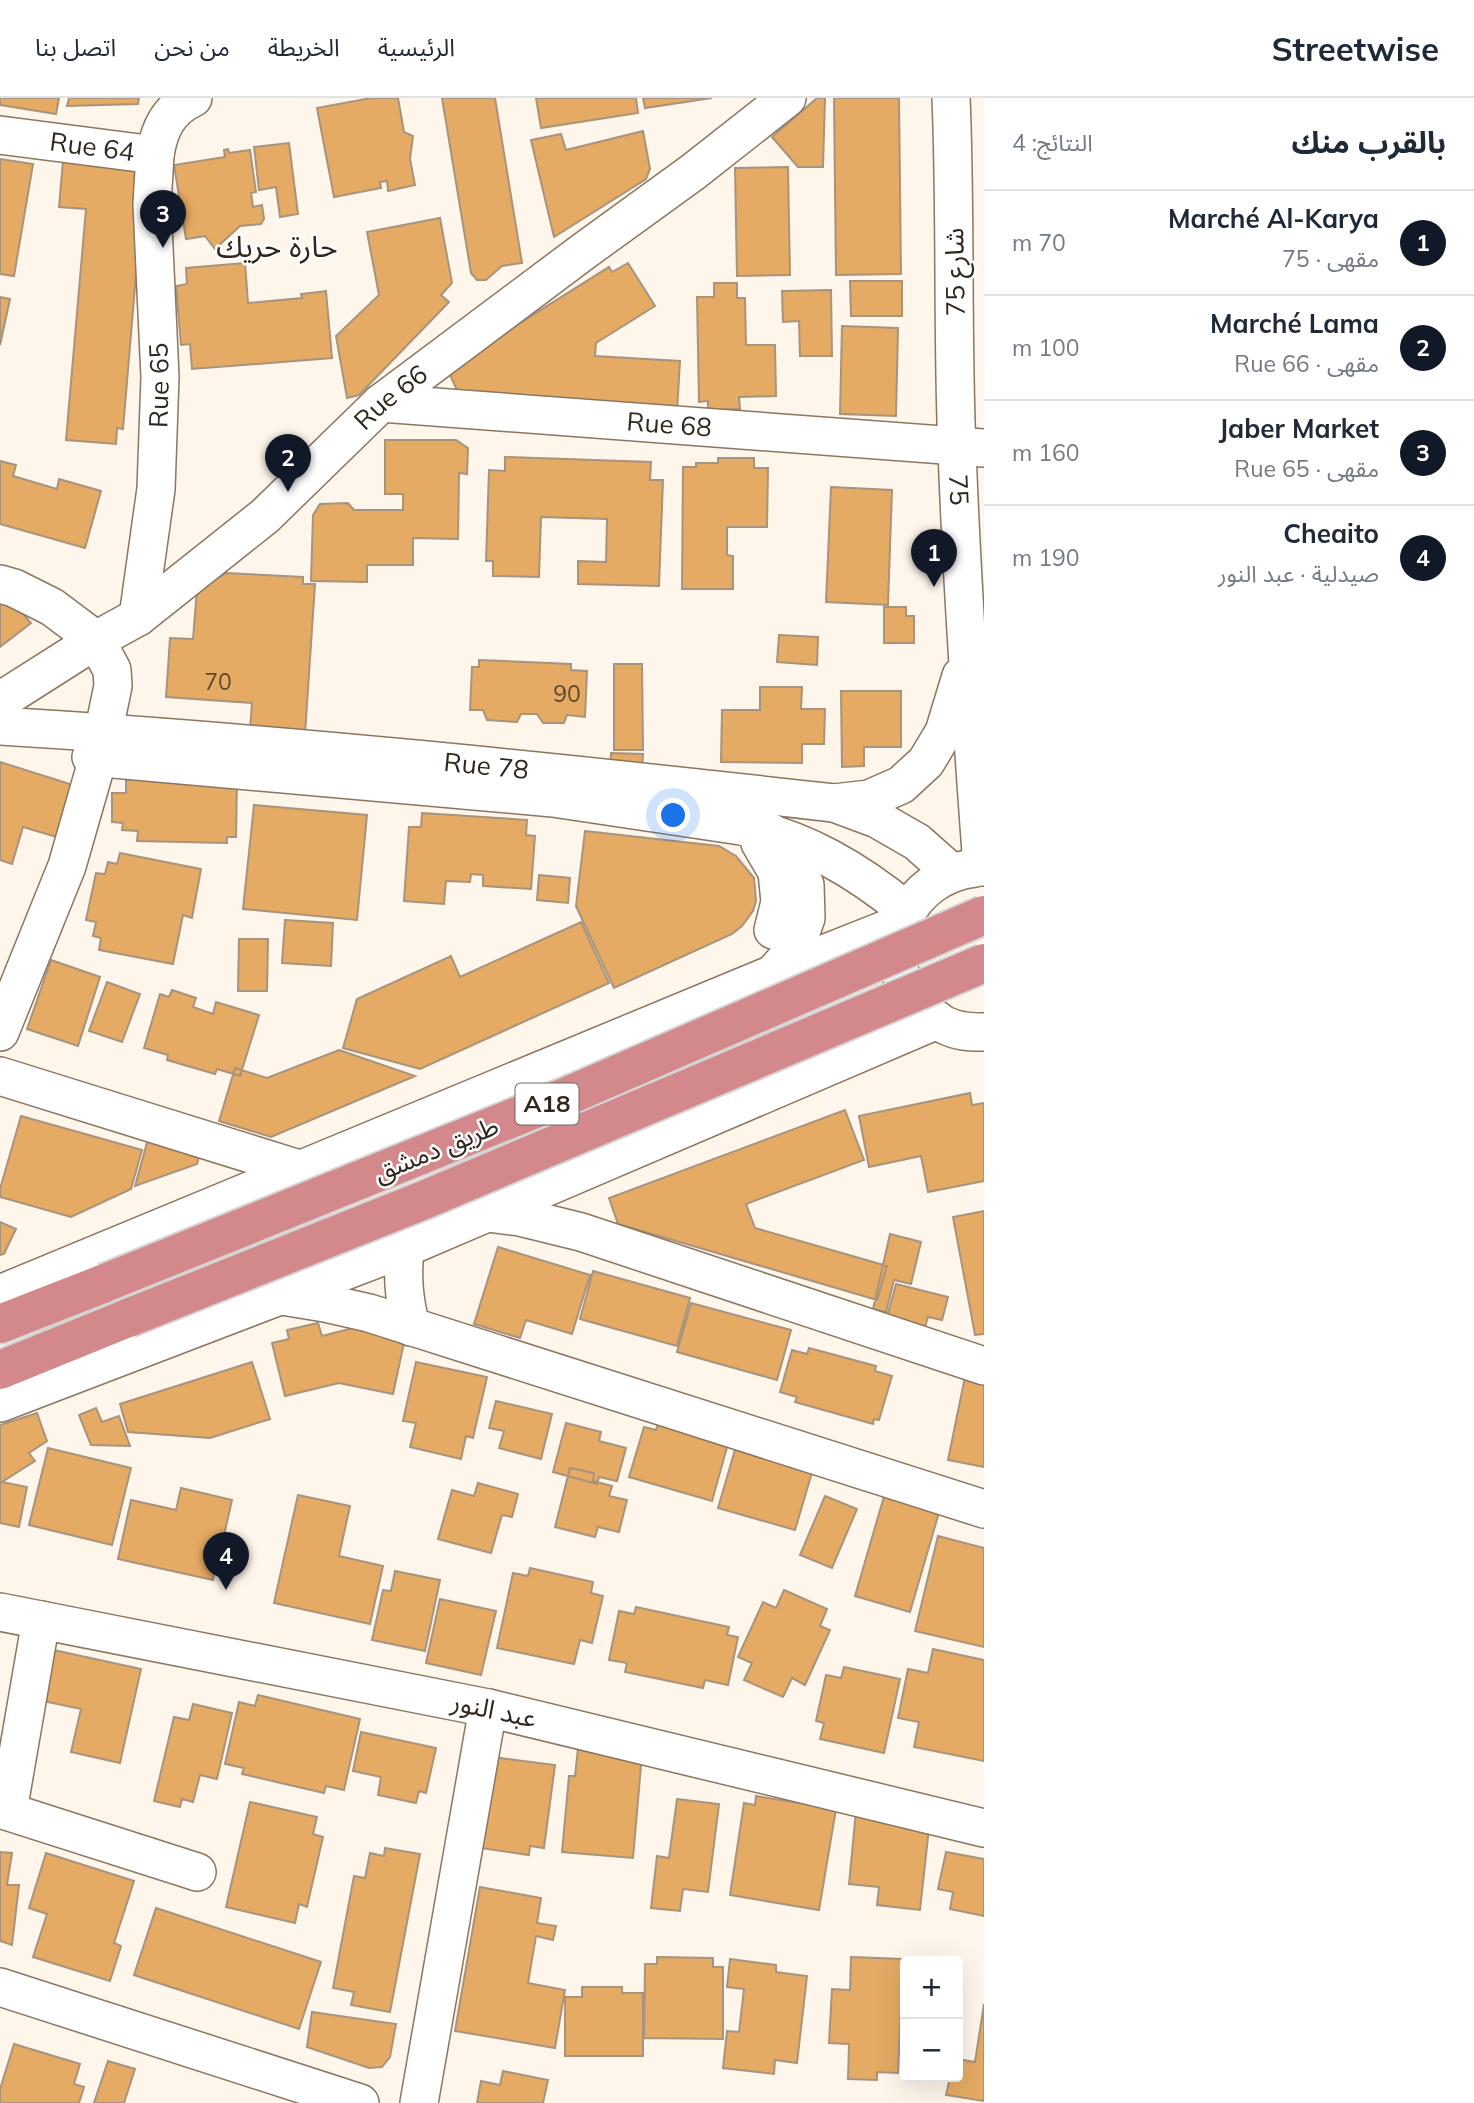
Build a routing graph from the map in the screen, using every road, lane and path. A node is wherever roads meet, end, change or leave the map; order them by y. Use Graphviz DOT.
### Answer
graph roads {
  1 [pos="193,98"];
  2 [pos="787,98"];
  3 [pos="951,98"];
  4 [pos="0,135"];
  5 [pos="155,155"];
  6 [pos="381,403"];
  7 [pos="970,447"];
  8 [pos="0,584"];
  9 [pos="138,617"];
  10 [pos="96,640"];
  11 [pos="967,655"];
  12 [pos="0,701"];
  13 [pos="0,726"];
  14 [pos="101,745"];
  15 [pos="0,746"];
  16 [pos="554,785"];
  17 [pos="834,803"];
  18 [pos="755,829"];
  19 [pos="973,869"];
  20 [pos="984,915"];
  21 [pos="904,917"];
  22 [pos="773,930"];
  23 [pos="984,963"];
  24 [pos="773,974"];
  25 [pos="957,1027"];
  26 [pos="0,1032"];
  27 [pos="984,1057"];
  28 [pos="0,1076"];
  29 [pos="302,1170"];
  30 [pos="577,1175"];
  31 [pos="488,1213"];
  32 [pos="581,1232"];
  33 [pos="405,1248"];
  34 [pos="0,1294"];
  35 [pos="281,1296"];
  36 [pos="0,1324"];
  37 [pos="411,1327"];
  38 [pos="984,1366"];
  39 [pos="0,1370"];
  40 [pos="0,1403"];
  41 [pos="984,1509"];
  42 [pos="0,1612"];
  43 [pos="41,1620"];
  44 [pos="488,1708"];
  45 [pos="4,1810"];
  46 [pos="984,1828"];
  47 [pos="197,1872"];
  48 [pos="3,1998"];
  49 [pos="360,2103"];
  50 [pos="419,2103"];
  1 -- 5 [label="street, Rue 64"];
  2 -- 6 [label="street, Rue 66"];
  3 -- 7 [label="street, شارع 75"];
  4 -- 5 [label="street, Rue 64"];
  5 -- 9 [label="street, Rue 65"];
  6 -- 7 [label="street, Rue 68"];
  6 -- 9 [label="street, Rue 66"];
  7 -- 11 [label="street, 75"];
  8 -- 10 [label="street"];
  9 -- 10 [label="street, Rue 66"];
  10 -- 12 [label="street, Rue 66"];
  10 -- 14 [label="street"];
  11 -- 17 [label="street"];
  11 -- 19 [label="street, 75"];
  13 -- 14 [label="street"];
  14 -- 15 [label="street"];
  14 -- 16 [label="street"];
  14 -- 26 [label="street"];
  16 -- 17 [label="street, Rue 78"];
  16 -- 18 [label="street"];
  17 -- 19 [label="street, Rue 78"];
  18 -- 21 [label="street"];
  18 -- 22 [label="street"];
  18 -- 24 [label="street"];
  19 -- 21 [label="street"];
  20 -- 36 [label="highway, طريق دمشق / A18, bridge"];
  21 -- 24 [label="street"];
  21 -- 25 [label="street"];
  23 -- 39 [label="highway, طريق دمشق / A18, bridge"];
  24 -- 29 [label="street"];
  25 -- 27 [label="street"];
  25 -- 30 [label="street"];
  28 -- 29 [label="street"];
  29 -- 34 [label="street"];
  30 -- 31 [label="street"];
  30 -- 32 [label="street"];
  31 -- 32 [label="street"];
  31 -- 33 [label="street"];
  32 -- 38 [label="street"];
  33 -- 35 [label="street"];
  33 -- 37 [label="street"];
  35 -- 37 [label="street"];
  35 -- 40 [label="street"];
  37 -- 41 [label="street"];
  42 -- 43 [label="street, عبد النور"];
  43 -- 44 [label="street, عبد النور"];
  43 -- 45 [label="street"];
  44 -- 46 [label="street, عبد النور"];
  44 -- 50 [label="street"];
  45 -- 47 [label="street"];
  48 -- 49 [label="street"];
}
